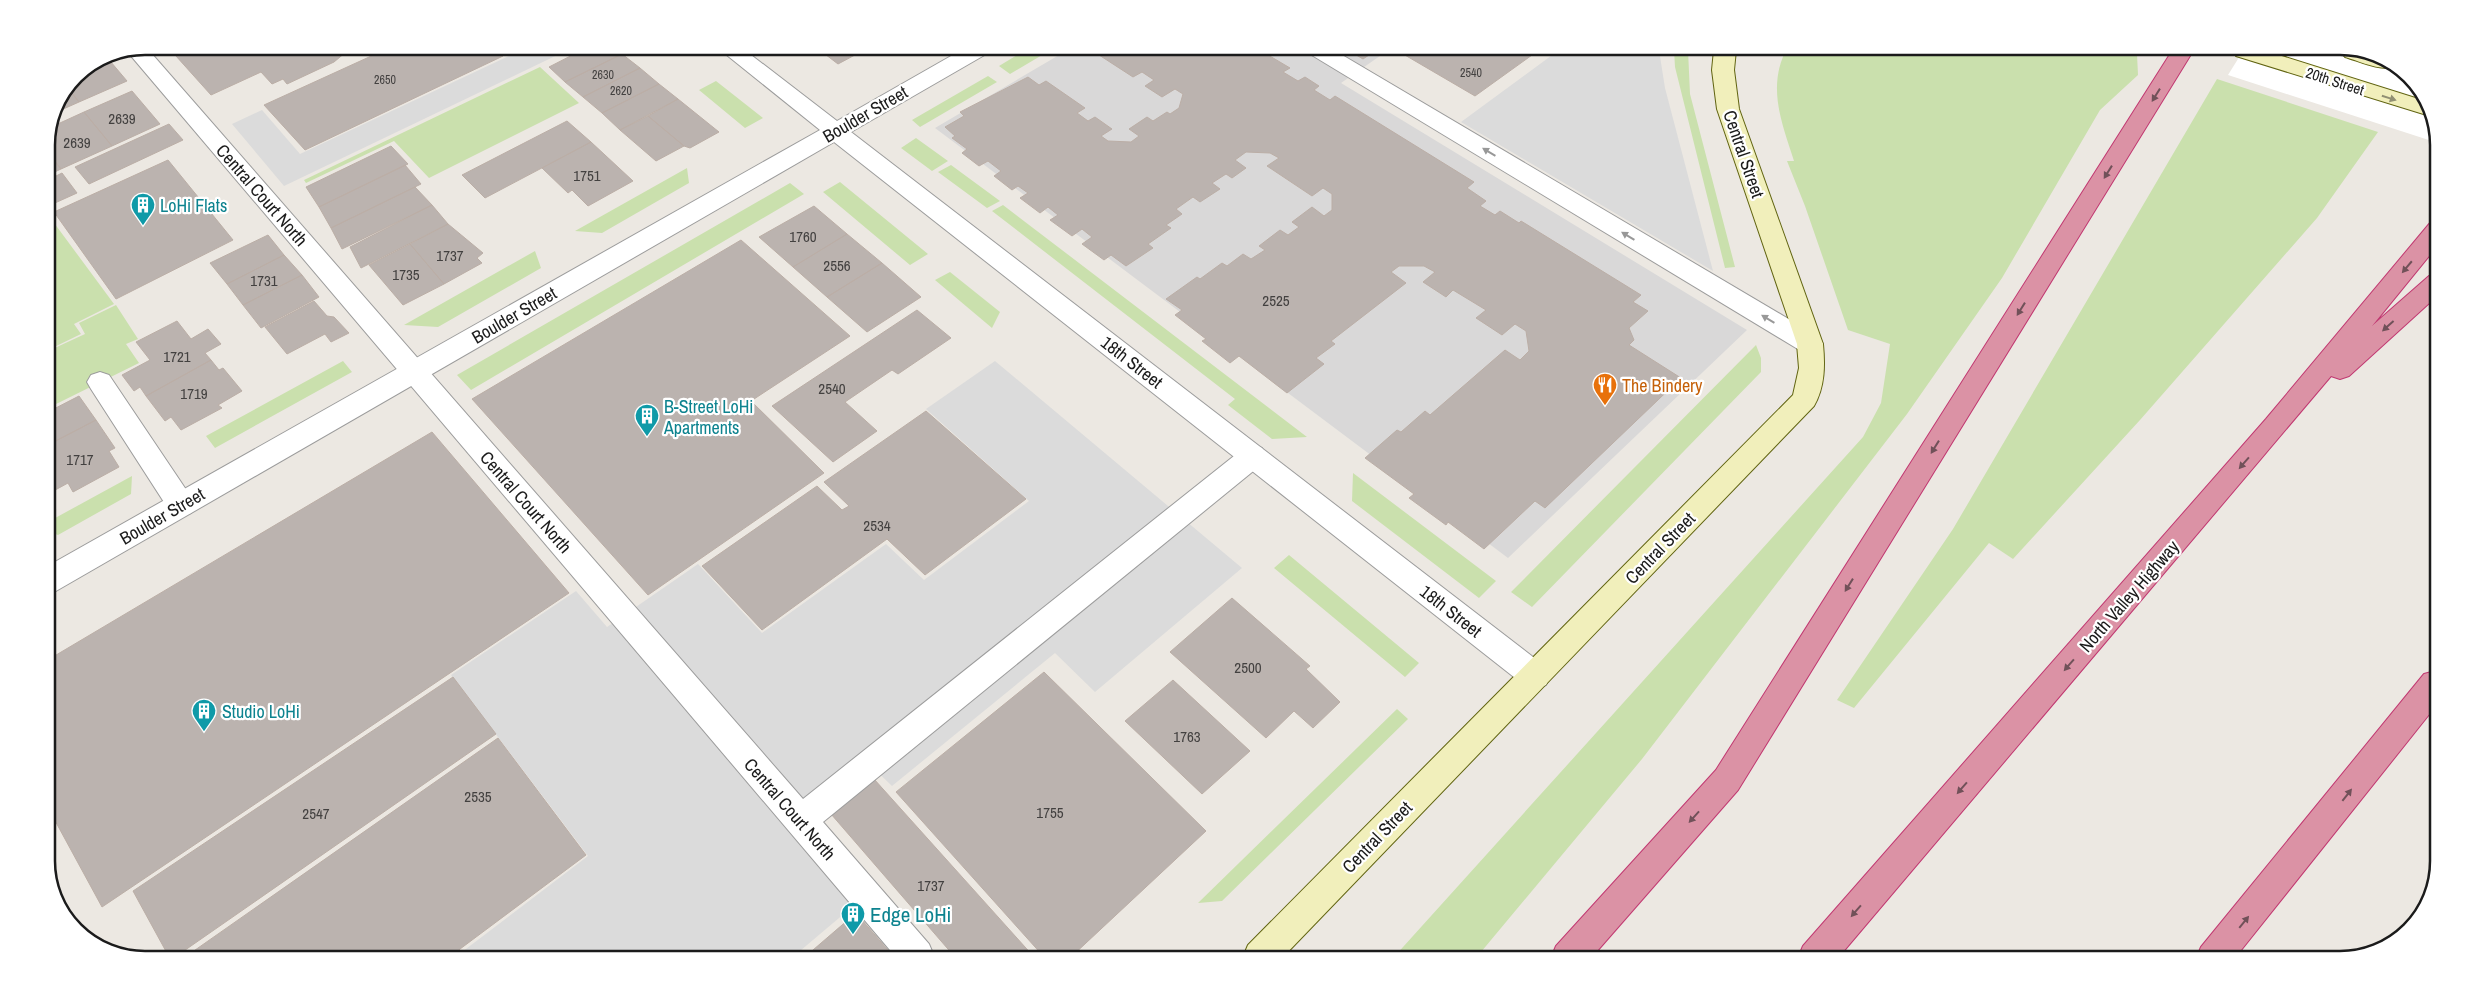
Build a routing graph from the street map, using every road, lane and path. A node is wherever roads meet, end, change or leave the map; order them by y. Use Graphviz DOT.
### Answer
graph roads {
  1 [pos="142,55"];
  2 [pos="738,55"];
  3 [pos="969,55"];
  4 [pos="1327,55"];
  5 [pos="1724,55"];
  6 [pos="2180,55"];
  7 [pos="2256,55"];
  8 [pos="2422,108"];
  9 [pos="836,131"];
  10 [pos="2430,240"];
  11 [pos="2430,289"];
  12 [pos="1810,344"];
  13 [pos="414,372"];
  14 [pos="100,382"];
  15 [pos="2276,426"];
  16 [pos="1253,456"];
  17 [pos="181,505"];
  18 [pos="55,577"];
  19 [pos="1534,676"];
  20 [pos="2430,690"];
  21 [pos="800,821"];
  22 [pos="913,951"];
  23 [pos="1266,951"];
  24 [pos="1574,951"];
  25 [pos="1821,951"];
  26 [pos="2221,951"];
  1 -- 13 [label="street, Central Court North"];
  2 -- 9 [label="street, 18th Street"];
  3 -- 9 [label="street, Boulder Street"];
  12 -- 4 [label="street, one-way"];
  5 -- 12 [label="main road, Central Street"];
  6 -- 24 [label="highway, one-way"];
  7 -- 8 [label="main road, 20th Street, one-way"];
  9 -- 13 [label="street, Boulder Street"];
  9 -- 16 [label="street, 18th Street"];
  10 -- 15 [label="highway, North Valley Highway, one-way"];
  11 -- 15 [label="highway, one-way"];
  12 -- 19 [label="main road, Central Street"];
  13 -- 17 [label="street, Boulder Street"];
  13 -- 21 [label="street, Central Court North"];
  14 -- 17 [label="street"];
  15 -- 25 [label="highway, North Valley Highway, one-way"];
  16 -- 19 [label="street, 18th Street"];
  16 -- 21 [label="street"];
  17 -- 18 [label="street, Boulder Street"];
  19 -- 23 [label="main road, Central Street"];
  26 -- 20 [label="highway, one-way"];
  21 -- 22 [label="street, Central Court North"];
}
